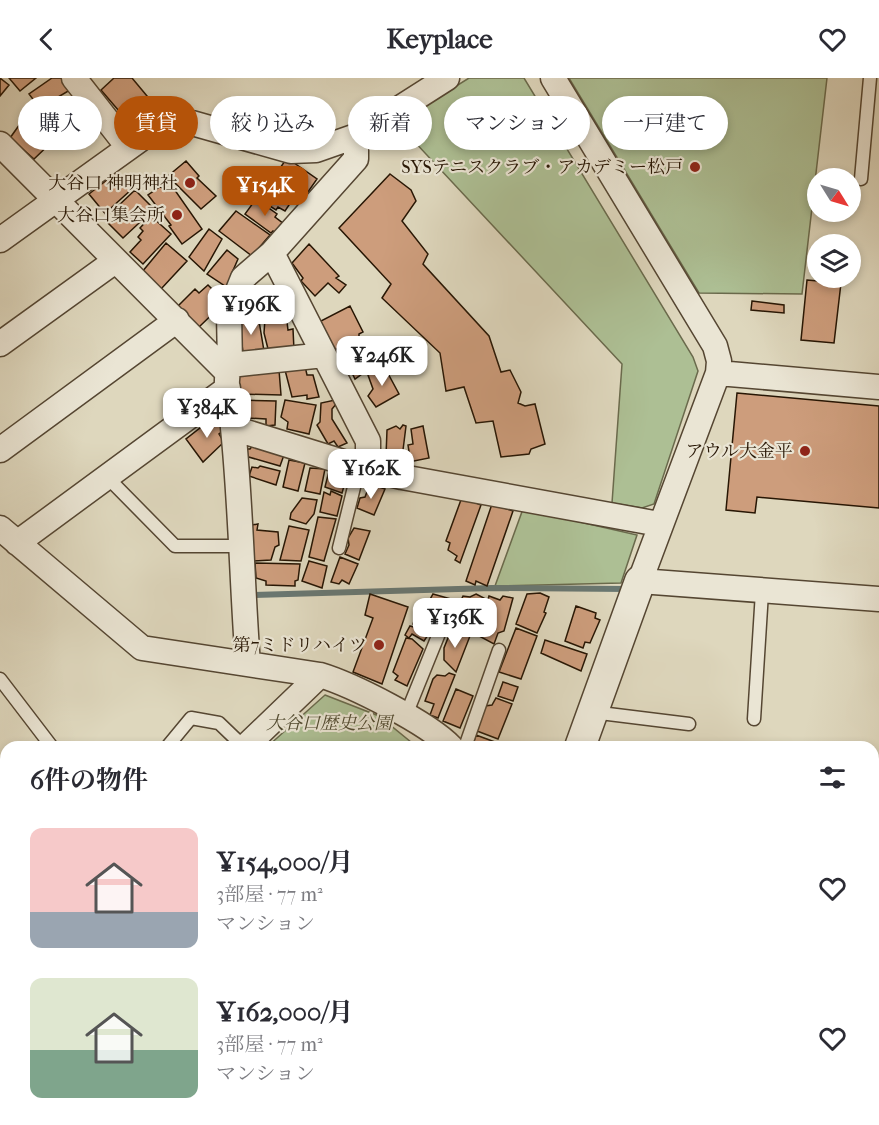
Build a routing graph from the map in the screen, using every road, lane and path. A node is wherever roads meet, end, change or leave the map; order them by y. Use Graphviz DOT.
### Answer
graph roads {
  1 [pos="74,78"];
  2 [pos="447,78"];
  3 [pos="553,78"];
  4 [pos="870,78"];
  5 [pos="419,96"];
  6 [pos="198,125"];
  7 [pos="114,129"];
  8 [pos="348,139"];
  9 [pos="0,144"];
  10 [pos="124,150"];
  11 [pos="356,150"];
  12 [pos="861,179"];
  13 [pos="56,200"];
  14 [pos="0,240"];
  15 [pos="272,253"];
  16 [pos="115,261"];
  17 [pos="177,320"];
  18 [pos="0,344"];
  19 [pos="324,355"];
  20 [pos="718,373"];
  21 [pos="228,375"];
  22 [pos="879,387"];
  23 [pos="234,428"];
  24 [pos="0,450"];
  25 [pos="359,467"];
  26 [pos="108,478"];
  27 [pos="659,524"];
  28 [pos="9,536"];
  29 [pos="240,546"];
  30 [pos="339,548"];
  31 [pos="640,580"];
  32 [pos="762,592"];
  33 [pos="879,599"];
  34 [pos="438,636"];
  35 [pos="499,650"];
  36 [pos="248,664"];
  37 [pos="320,675"];
  38 [pos="0,680"];
  39 [pos="592,712"];
  40 [pos="406,715"];
  41 [pos="754,718"];
  42 [pos="689,724"];
  43 [pos="47,741"];
  44 [pos="172,741"];
  45 [pos="238,741"];
  46 [pos="251,741"];
  47 [pos="443,741"];
  48 [pos="467,741"];
  49 [pos="582,741"];
  1 -- 7 [label="street"];
  2 -- 5 [label="street"];
  3 -- 20 [label="street"];
  4 -- 12 [label="lane"];
  6 -- 8 [label="street"];
  9 -- 13 [label="street"];
  10 -- 13 [label="street"];
  11 -- 15 [label="street"];
  13 -- 14 [label="street"];
  13 -- 16 [label="street"];
  15 -- 19 [label="street"];
  15 -- 21 [label="street"];
  16 -- 17 [label="street"];
  16 -- 18 [label="street"];
  17 -- 21 [label="street"];
  17 -- 24 [label="street"];
  19 -- 21 [label="street"];
  19 -- 25 [label="street"];
  20 -- 22 [label="street"];
  20 -- 27 [label="street"];
  21 -- 23 [label="street"];
  21 -- 26 [label="street"];
  23 -- 25 [label="street"];
  23 -- 29 [label="street"];
  25 -- 27 [label="street"];
  25 -- 30 [label="lane"];
  26 -- 28 [label="street"];
  26 -- 29 [label="lane"];
  27 -- 31 [label="street"];
  28 -- 36 [label="street"];
  29 -- 36 [label="street"];
  31 -- 32 [label="street"];
  31 -- 39 [label="street"];
  32 -- 33 [label="street"];
  32 -- 41 [label="lane"];
  34 -- 40 [label="lane"];
  35 -- 48 [label="lane"];
  36 -- 37 [label="street"];
  37 -- 40 [label="street"];
  37 -- 46 [label="street"];
  38 -- 43 [label="lane"];
  39 -- 42 [label="lane"];
  39 -- 49 [label="street"];
  40 -- 47 [label="street"];
  44 -- 45 [label="lane"];
}
